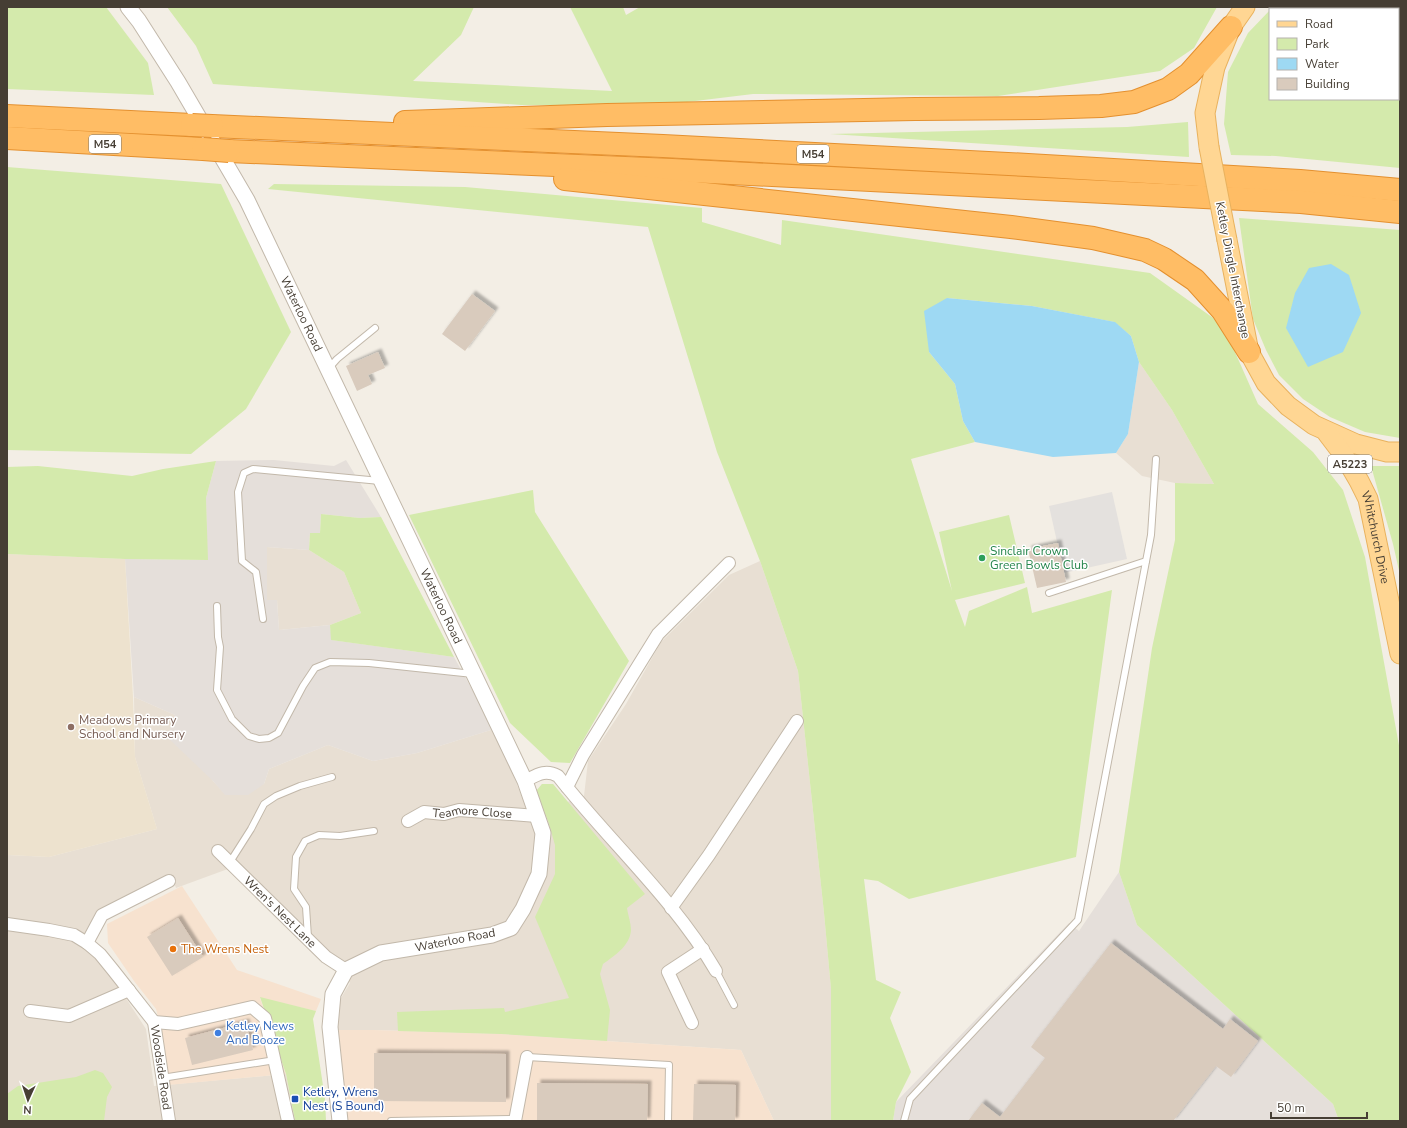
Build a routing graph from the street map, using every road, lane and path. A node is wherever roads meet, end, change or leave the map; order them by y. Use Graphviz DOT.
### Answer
graph roads {
  1 [pos="128,7"];
  2 [pos="1245,7"];
  3 [pos="1231,27"];
  4 [pos="7,116"];
  5 [pos="210,126"];
  6 [pos="7,138"];
  7 [pos="361,157"];
  8 [pos="1400,190"];
  9 [pos="1400,212"];
  10 [pos="376,328"];
  11 [pos="1249,352"];
  12 [pos="328,369"];
  13 [pos="1326,432"];
  14 [pos="1400,452"];
  15 [pos="1156,459"];
  16 [pos="382,481"];
  17 [pos="1146,561"];
  18 [pos="729,563"];
  19 [pos="1049,593"];
  20 [pos="217,606"];
  21 [pos="263,620"];
  22 [pos="1400,654"];
  23 [pos="474,674"];
  24 [pos="797,721"];
  25 [pos="332,776"];
  26 [pos="525,781"];
  27 [pos="567,787"];
  28 [pos="537,816"];
  29 [pos="408,821"];
  30 [pos="374,831"];
  31 [pos="218,851"];
  32 [pos="230,862"];
  33 [pos="169,881"];
  34 [pos="671,908"];
  35 [pos="7,924"];
  36 [pos="308,939"];
  37 [pos="87,943"];
  38 [pos="703,949"];
  39 [pos="346,970"];
  40 [pos="716,972"];
  41 [pos="129,990"];
  42 [pos="734,1005"];
  43 [pos="30,1011"];
  44 [pos="154,1022"];
  45 [pos="692,1023"];
  46 [pos="527,1058"];
  47 [pos="275,1060"];
  48 [pos="162,1078"];
  49 [pos="515,1120"];
  50 [pos="169,1121"];
  51 [pos="288,1121"];
  52 [pos="340,1121"];
  53 [pos="391,1121"];
  54 [pos="668,1121"];
  55 [pos="904,1121"];
  1 -- 12 [label="street, Waterloo Road"];
  2 -- 3 [label="main road, Ketley Dingle Interchange"];
  3 -- 5 [label="highway, M54"];
  3 -- 11 [label="main road, Ketley Dingle Interchange, bridge"];
  4 -- 5 [label="highway, M54"];
  5 -- 8 [label="highway, M54"];
  6 -- 7 [label="highway, M54, bridge"];
  7 -- 9 [label="highway, M54"];
  7 -- 11 [label="highway, M54"];
  10 -- 12 [label="lane"];
  11 -- 13 [label="main road, Ketley Dingle Interchange"];
  12 -- 16 [label="street, Waterloo Road"];
  13 -- 14 [label="main road, Ketley Dingle Interchange"];
  13 -- 22 [label="main road, Whitchurch Drive / A5223"];
  15 -- 17 [label="lane"];
  16 -- 21 [label="lane"];
  16 -- 23 [label="street, Waterloo Road"];
  17 -- 19 [label="lane"];
  17 -- 55 [label="lane"];
  18 -- 27 [label="street"];
  20 -- 23 [label="lane"];
  23 -- 26 [label="street, Waterloo Road"];
  24 -- 34 [label="street"];
  25 -- 32 [label="lane"];
  26 -- 27 [label="street"];
  26 -- 28 [label="street, Waterloo Road"];
  27 -- 34 [label="street"];
  28 -- 29 [label="street, Teamore Close"];
  28 -- 39 [label="street, Waterloo Road"];
  30 -- 36 [label="lane"];
  31 -- 32 [label="street, Wren's Nest Lane"];
  32 -- 36 [label="street, Wren's Nest Lane"];
  33 -- 37 [label="street"];
  34 -- 38 [label="street"];
  35 -- 37 [label="street, Woodside Road"];
  36 -- 39 [label="street, Wren's Nest Lane"];
  37 -- 41 [label="street, Woodside Road"];
  38 -- 40 [label="street"];
  38 -- 45 [label="street"];
  39 -- 52 [label="street"];
  40 -- 42 [label="lane"];
  41 -- 43 [label="street"];
  41 -- 44 [label="street, Woodside Road"];
  44 -- 47 [label="street"];
  44 -- 48 [label="street, Woodside Road"];
  46 -- 49 [label="street"];
  46 -- 54 [label="lane"];
  47 -- 48 [label="lane"];
  47 -- 51 [label="street"];
  48 -- 50 [label="street, Woodside Road"];
  49 -- 53 [label="lane"];
}
